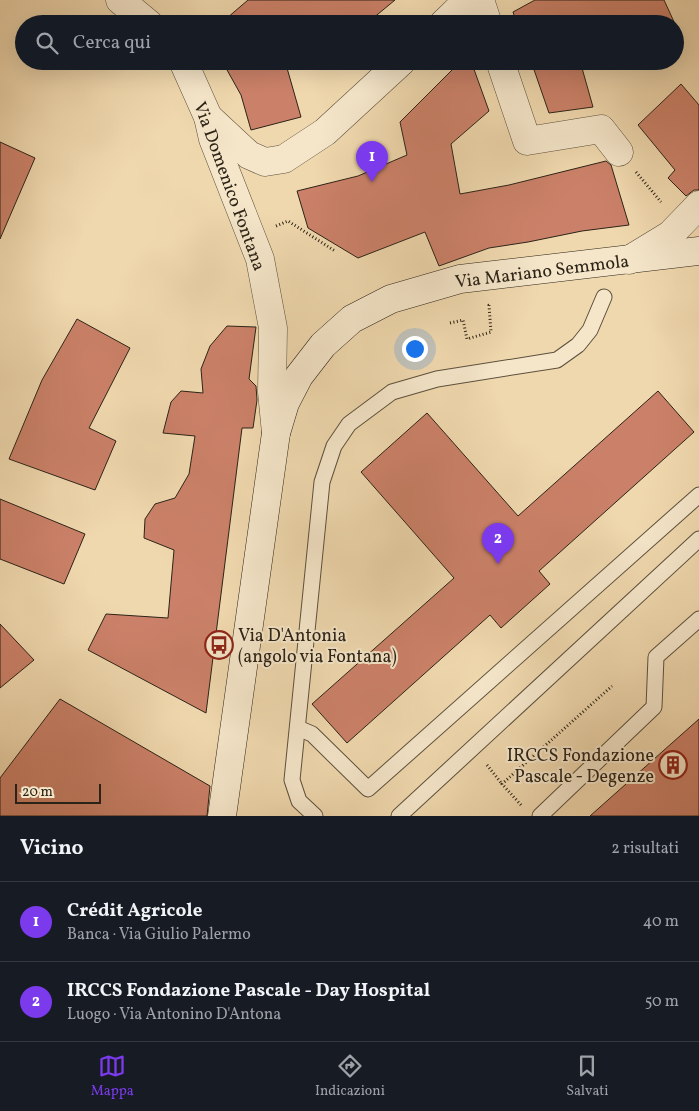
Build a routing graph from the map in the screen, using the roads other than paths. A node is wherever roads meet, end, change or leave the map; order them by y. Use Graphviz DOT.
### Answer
graph roads {
  1 [pos="120,0"];
  2 [pos="468,0"];
  3 [pos="480,0"];
  4 [pos="138,15"];
  5 [pos="452,15"];
  6 [pos="485,15"];
  7 [pos="187,70"];
  8 [pos="392,70"];
  9 [pos="503,70"];
  10 [pos="208,118"];
  11 [pos="619,152"];
  12 [pos="699,205"];
  13 [pos="699,251"];
  14 [pos="629,260"];
  15 [pos="604,297"];
  16 [pos="276,433"];
  17 [pos="699,495"];
  18 [pos="699,539"];
  19 [pos="699,619"];
  20 [pos="298,728"];
  21 [pos="533,813"];
  22 [pos="222,816"];
  23 [pos="315,816"];
  24 [pos="399,816"];
  1 -- 4 [label="street"];
  2 -- 5 [label="street"];
  3 -- 6 [label="street"];
  7 -- 10 [label="street, Via Domenico Fontana"];
  8 -- 10 [label="street"];
  9 -- 11 [label="street"];
  10 -- 16 [label="street, Via Domenico Fontana"];
  12 -- 14 [label="street"];
  13 -- 14 [label="street, Via Mariano Semmola"];
  14 -- 16 [label="street, Via Mariano Semmola"];
  15 -- 20 [label="lane"];
  16 -- 22 [label="street"];
  17 -- 20 [label="lane"];
  18 -- 24 [label="lane"];
  19 -- 21 [label="lane"];
  20 -- 23 [label="lane"];
}
